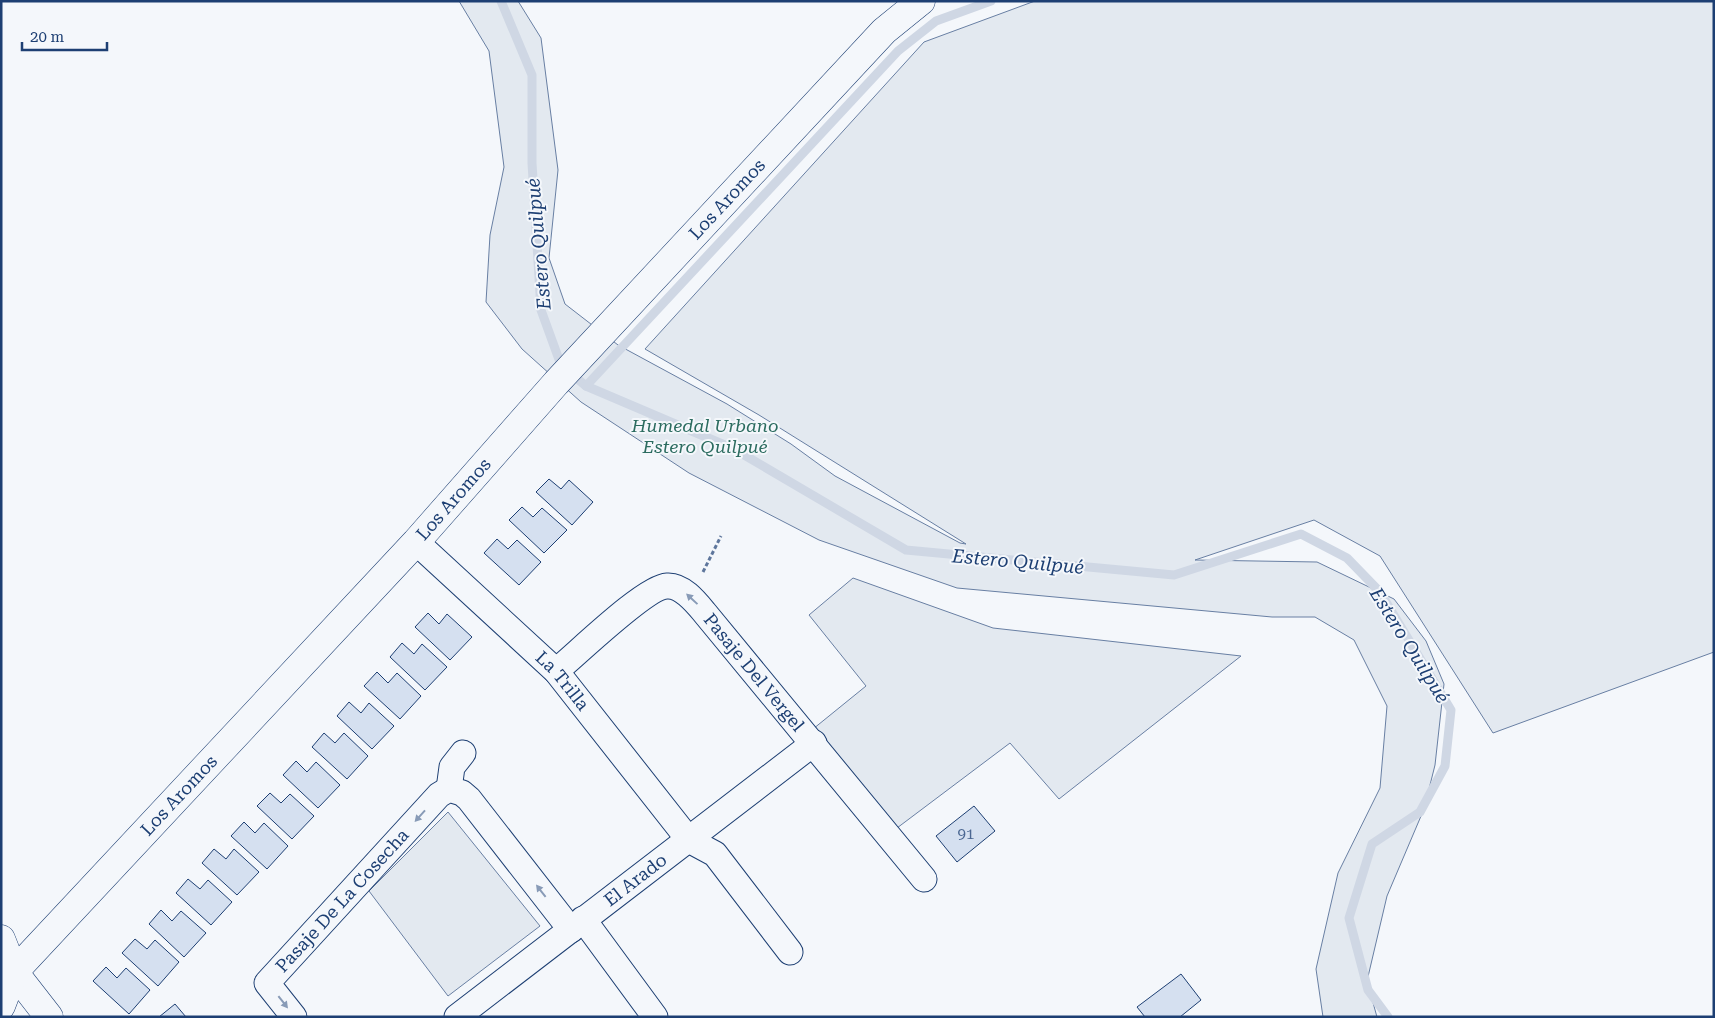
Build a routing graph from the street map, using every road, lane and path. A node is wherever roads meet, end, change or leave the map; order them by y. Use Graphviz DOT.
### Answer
graph roads {
  1 [pos="922,1"];
  2 [pos="721,536"];
  3 [pos="416,542"];
  4 [pos="691,597"];
  5 [pos="556,672"];
  6 [pos="814,743"];
  7 [pos="463,753"];
  8 [pos="449,789"];
  9 [pos="689,840"];
  10 [pos="924,879"];
  11 [pos="577,924"];
  12 [pos="1,938"];
  13 [pos="790,952"];
  14 [pos="14,972"];
  15 [pos="1,1006"];
  16 [pos="469,1013"];
  17 [pos="49,1017"];
  18 [pos="294,1017"];
  19 [pos="655,1017"];
  1 -- 3 [label="street, Los Aromos"];
  2 -- 4 [label="path"];
  3 -- 5 [label="street, La Trilla"];
  3 -- 14 [label="street, Los Aromos"];
  4 -- 5 [label="street, Pasaje Del Vergel"];
  6 -- 4 [label="street, Pasaje Del Vergel, one-way"];
  5 -- 9 [label="street, La Trilla"];
  6 -- 9 [label="street, El Arado"];
  6 -- 10 [label="street, Pasaje Del Vergel"];
  7 -- 8 [label="street"];
  11 -- 8 [label="street, one-way"];
  8 -- 18 [label="street, Pasaje De La Cosecha, one-way"];
  9 -- 11 [label="street, El Arado"];
  9 -- 13 [label="street"];
  11 -- 16 [label="street, El Arado"];
  11 -- 19 [label="street"];
  12 -- 14 [label="street"];
  14 -- 15 [label="street, Los Aromos"];
  14 -- 17 [label="street"];
}
